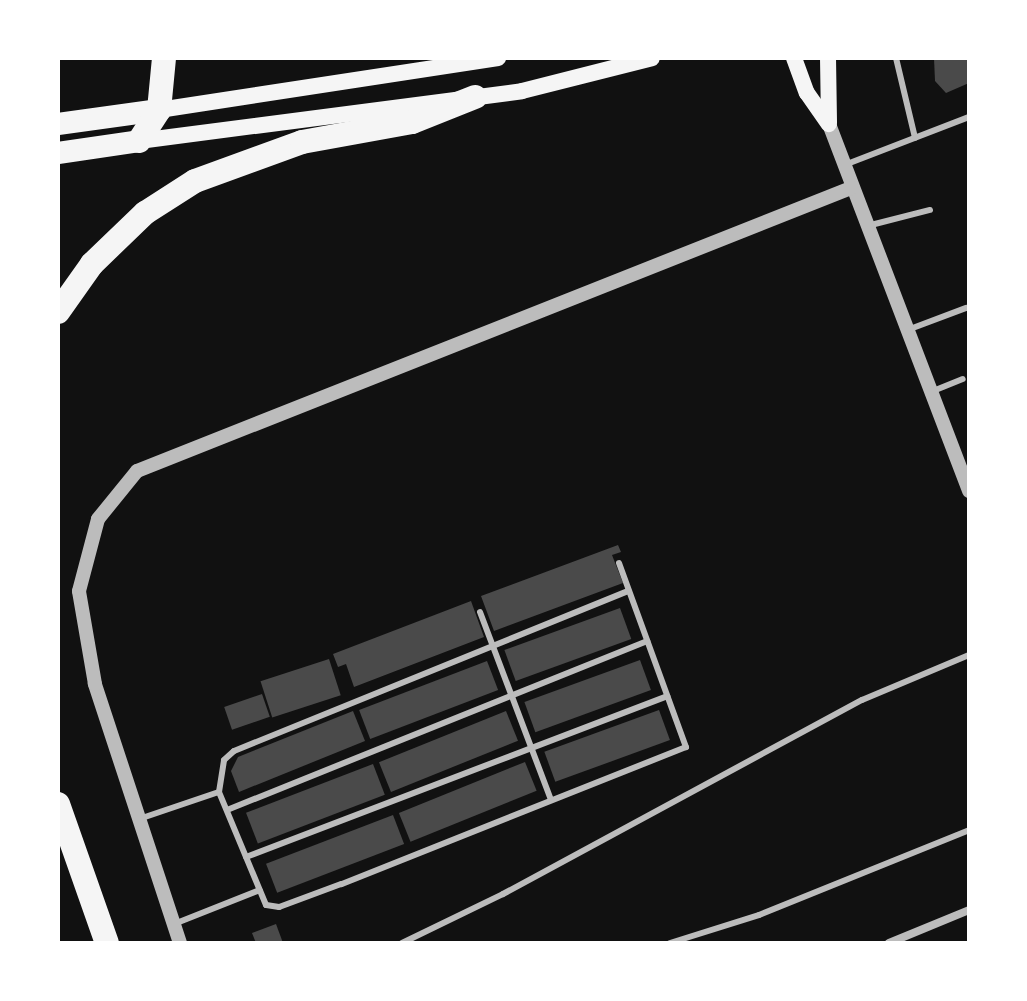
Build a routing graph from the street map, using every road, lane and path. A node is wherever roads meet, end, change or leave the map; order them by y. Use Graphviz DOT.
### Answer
graph roads {
  1 [pos="164,58"];
  2 [pos="498,58"];
  3 [pos="652,58"];
  4 [pos="794,58"];
  5 [pos="828,58"];
  6 [pos="896,58"];
  7 [pos="475,97"];
  8 [pos="159,110"];
  9 [pos="969,117"];
  10 [pos="58,124"];
  11 [pos="829,124"];
  12 [pos="915,138"];
  13 [pos="139,141"];
  14 [pos="58,153"];
  15 [pos="843,166"];
  16 [pos="851,188"];
  17 [pos="930,210"];
  18 [pos="866,226"];
  19 [pos="966,308"];
  20 [pos="58,312"];
  21 [pos="906,330"];
  22 [pos="963,379"];
  23 [pos="931,392"];
  24 [pos="969,491"];
  25 [pos="619,563"];
  26 [pos="628,591"];
  27 [pos="480,612"];
  28 [pos="647,641"];
  29 [pos="493,645"];
  30 [pos="969,655"];
  31 [pos="511,696"];
  32 [pos="667,696"];
  33 [pos="532,748"];
  34 [pos="219,792"];
  35 [pos="551,800"];
  36 [pos="58,804"];
  37 [pos="227,810"];
  38 [pos="142,818"];
  39 [pos="969,830"];
  40 [pos="246,857"];
  41 [pos="260,890"];
  42 [pos="969,910"];
  43 [pos="174,924"];
  44 [pos="107,943"];
  45 [pos="180,943"];
  46 [pos="402,943"];
  47 [pos="670,943"];
  48 [pos="889,943"];
  1 -- 8 [label="highway"];
  2 -- 8 [label="main road"];
  3 -- 7 [label="main road"];
  4 -- 11 [label="main road"];
  5 -- 11 [label="main road"];
  6 -- 12 [label="lane"];
  7 -- 13 [label="main road"];
  7 -- 20 [label="highway"];
  8 -- 10 [label="highway"];
  8 -- 13 [label="highway"];
  9 -- 12 [label="lane"];
  11 -- 15 [label="street"];
  12 -- 15 [label="lane"];
  13 -- 14 [label="highway"];
  15 -- 16 [label="street"];
  16 -- 18 [label="street"];
  16 -- 38 [label="street"];
  17 -- 18 [label="lane"];
  18 -- 21 [label="street"];
  19 -- 21 [label="lane"];
  21 -- 23 [label="street"];
  22 -- 23 [label="lane"];
  23 -- 24 [label="street"];
  25 -- 26 [label="lane"];
  26 -- 28 [label="lane"];
  26 -- 29 [label="lane"];
  27 -- 29 [label="lane"];
  28 -- 31 [label="lane"];
  28 -- 32 [label="lane"];
  29 -- 31 [label="lane"];
  29 -- 34 [label="lane"];
  30 -- 46 [label="lane"];
  31 -- 33 [label="lane"];
  31 -- 37 [label="lane"];
  32 -- 33 [label="lane"];
  32 -- 35 [label="lane"];
  33 -- 35 [label="lane"];
  33 -- 40 [label="lane"];
  34 -- 37 [label="lane"];
  34 -- 38 [label="lane"];
  35 -- 41 [label="lane"];
  36 -- 44 [label="highway"];
  37 -- 40 [label="lane"];
  38 -- 43 [label="street"];
  39 -- 47 [label="lane"];
  40 -- 41 [label="lane"];
  41 -- 43 [label="lane"];
  42 -- 48 [label="street"];
  43 -- 45 [label="street"];
}
